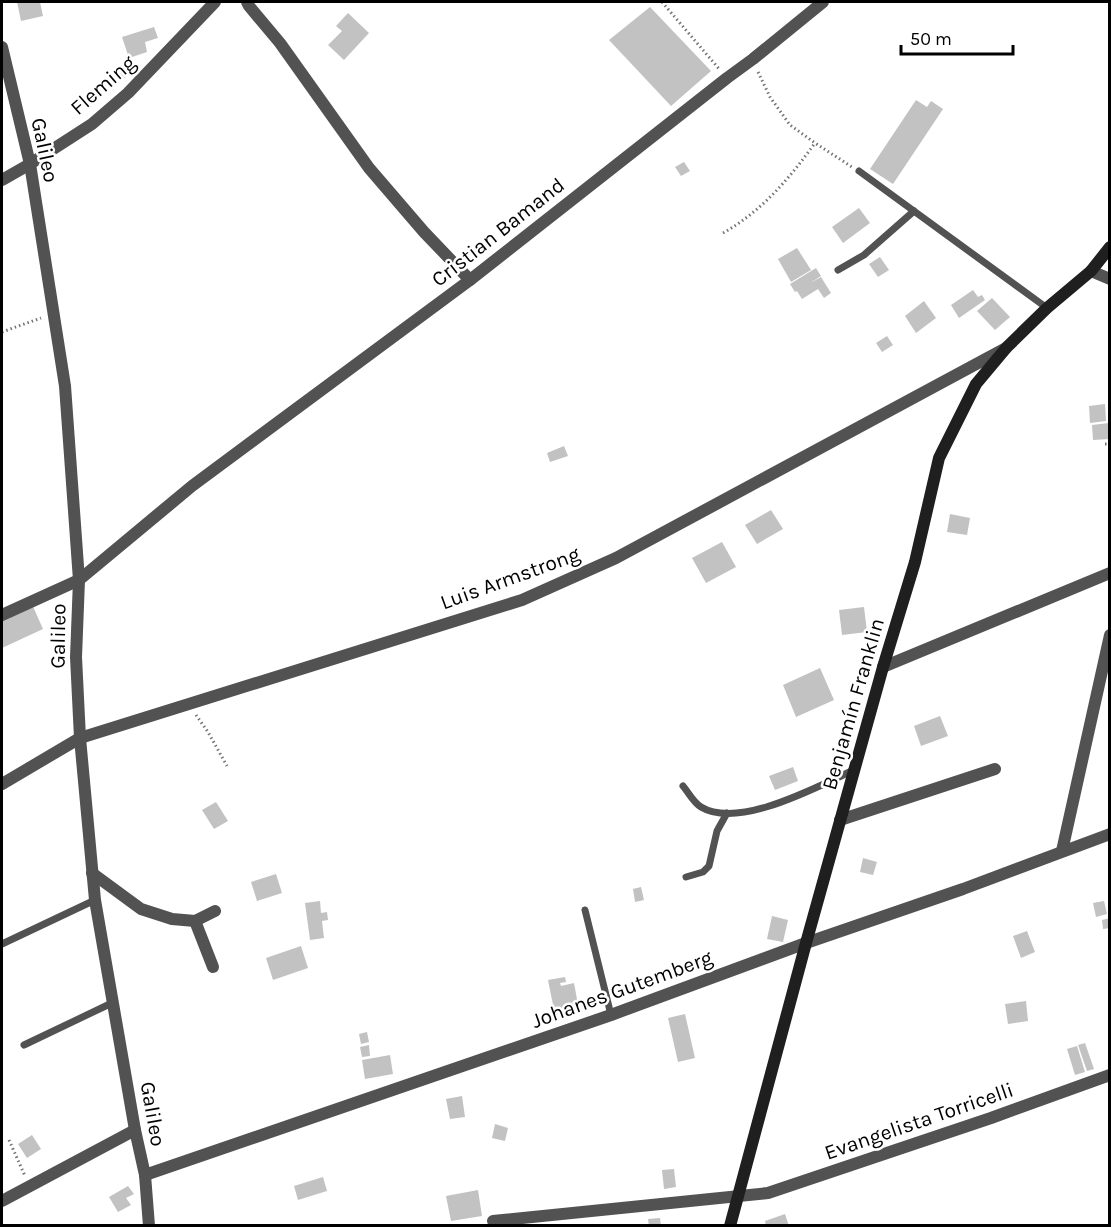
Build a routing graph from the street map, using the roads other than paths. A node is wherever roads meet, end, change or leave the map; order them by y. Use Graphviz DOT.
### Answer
graph roads {
  1 [pos="215,2"];
  2 [pos="247,2"];
  3 [pos="823,2"];
  4 [pos="2,47"];
  5 [pos="30,164"];
  6 [pos="859,171"];
  7 [pos="2,180"];
  8 [pos="914,211"];
  9 [pos="1110,247"];
  10 [pos="838,270"];
  11 [pos="1091,271"];
  12 [pos="1110,279"];
  13 [pos="470,280"];
  14 [pos="1047,308"];
  15 [pos="1007,347"];
  16 [pos="1110,573"];
  17 [pos="79,580"];
  18 [pos="2,615"];
  19 [pos="1110,635"];
  20 [pos="883,667"];
  21 [pos="80,738"];
  22 [pos="995,769"];
  23 [pos="854,770"];
  24 [pos="2,784"];
  25 [pos="684,786"];
  26 [pos="727,813"];
  27 [pos="840,820"];
  28 [pos="1110,834"];
  29 [pos="1062,851"];
  30 [pos="92,873"];
  31 [pos="686,877"];
  32 [pos="95,900"];
  33 [pos="585,910"];
  34 [pos="216,911"];
  35 [pos="195,921"];
  36 [pos="806,943"];
  37 [pos="2,944"];
  38 [pos="213,967"];
  39 [pos="114,1002"];
  40 [pos="611,1015"];
  41 [pos="24,1045"];
  42 [pos="1110,1075"];
  43 [pos="135,1130"];
  44 [pos="145,1175"];
  45 [pos="738,1197"];
  46 [pos="2,1201"];
  47 [pos="493,1221"];
  48 [pos="149,1226"];
  49 [pos="730,1226"];
  1 -- 5 [label="street, Fleming"];
  2 -- 13 [label="street"];
  3 -- 13 [label="street, Cristian Bamand"];
  4 -- 5 [label="street, Galileo"];
  5 -- 7 [label="street, Fleming"];
  5 -- 17 [label="street, Galileo"];
  6 -- 8 [label="lane"];
  8 -- 10 [label="lane"];
  8 -- 14 [label="lane"];
  9 -- 11 [label="street, Benjamín Franklin"];
  11 -- 12 [label="street"];
  11 -- 14 [label="street, Benjamín Franklin"];
  13 -- 17 [label="street, Cristian Bamand"];
  14 -- 15 [label="street, Benjamín Franklin"];
  15 -- 20 [label="street, Benjamín Franklin"];
  15 -- 21 [label="street, Luis Armstrong"];
  16 -- 20 [label="street"];
  17 -- 18 [label="street, Cristian Bamand"];
  17 -- 21 [label="street, Galileo"];
  19 -- 29 [label="street"];
  20 -- 23 [label="street, Benjamín Franklin"];
  21 -- 24 [label="street, Luis Armstrong"];
  21 -- 30 [label="street, Galileo"];
  22 -- 27 [label="street"];
  23 -- 26 [label="lane"];
  23 -- 27 [label="street, Benjamín Franklin"];
  25 -- 26 [label="lane"];
  26 -- 31 [label="lane"];
  27 -- 36 [label="street, Benjamín Franklin"];
  28 -- 29 [label="street, Johanes Gutemberg"];
  29 -- 36 [label="street, Johanes Gutemberg"];
  30 -- 32 [label="street, Galileo"];
  30 -- 35 [label="street"];
  32 -- 37 [label="lane"];
  32 -- 39 [label="street, Galileo"];
  33 -- 40 [label="lane"];
  34 -- 35 [label="street"];
  35 -- 38 [label="street"];
  36 -- 40 [label="street, Johanes Gutemberg"];
  36 -- 45 [label="street, Benjamín Franklin"];
  39 -- 41 [label="lane"];
  39 -- 43 [label="street, Galileo"];
  40 -- 44 [label="street, Johanes Gutemberg"];
  42 -- 45 [label="street, Evangelista Torricelli"];
  43 -- 44 [label="street, Galileo"];
  43 -- 46 [label="street"];
  44 -- 48 [label="street, Galileo"];
  45 -- 47 [label="street, Evangelista Torricelli"];
  45 -- 49 [label="street, Benjamín Franklin"];
}
